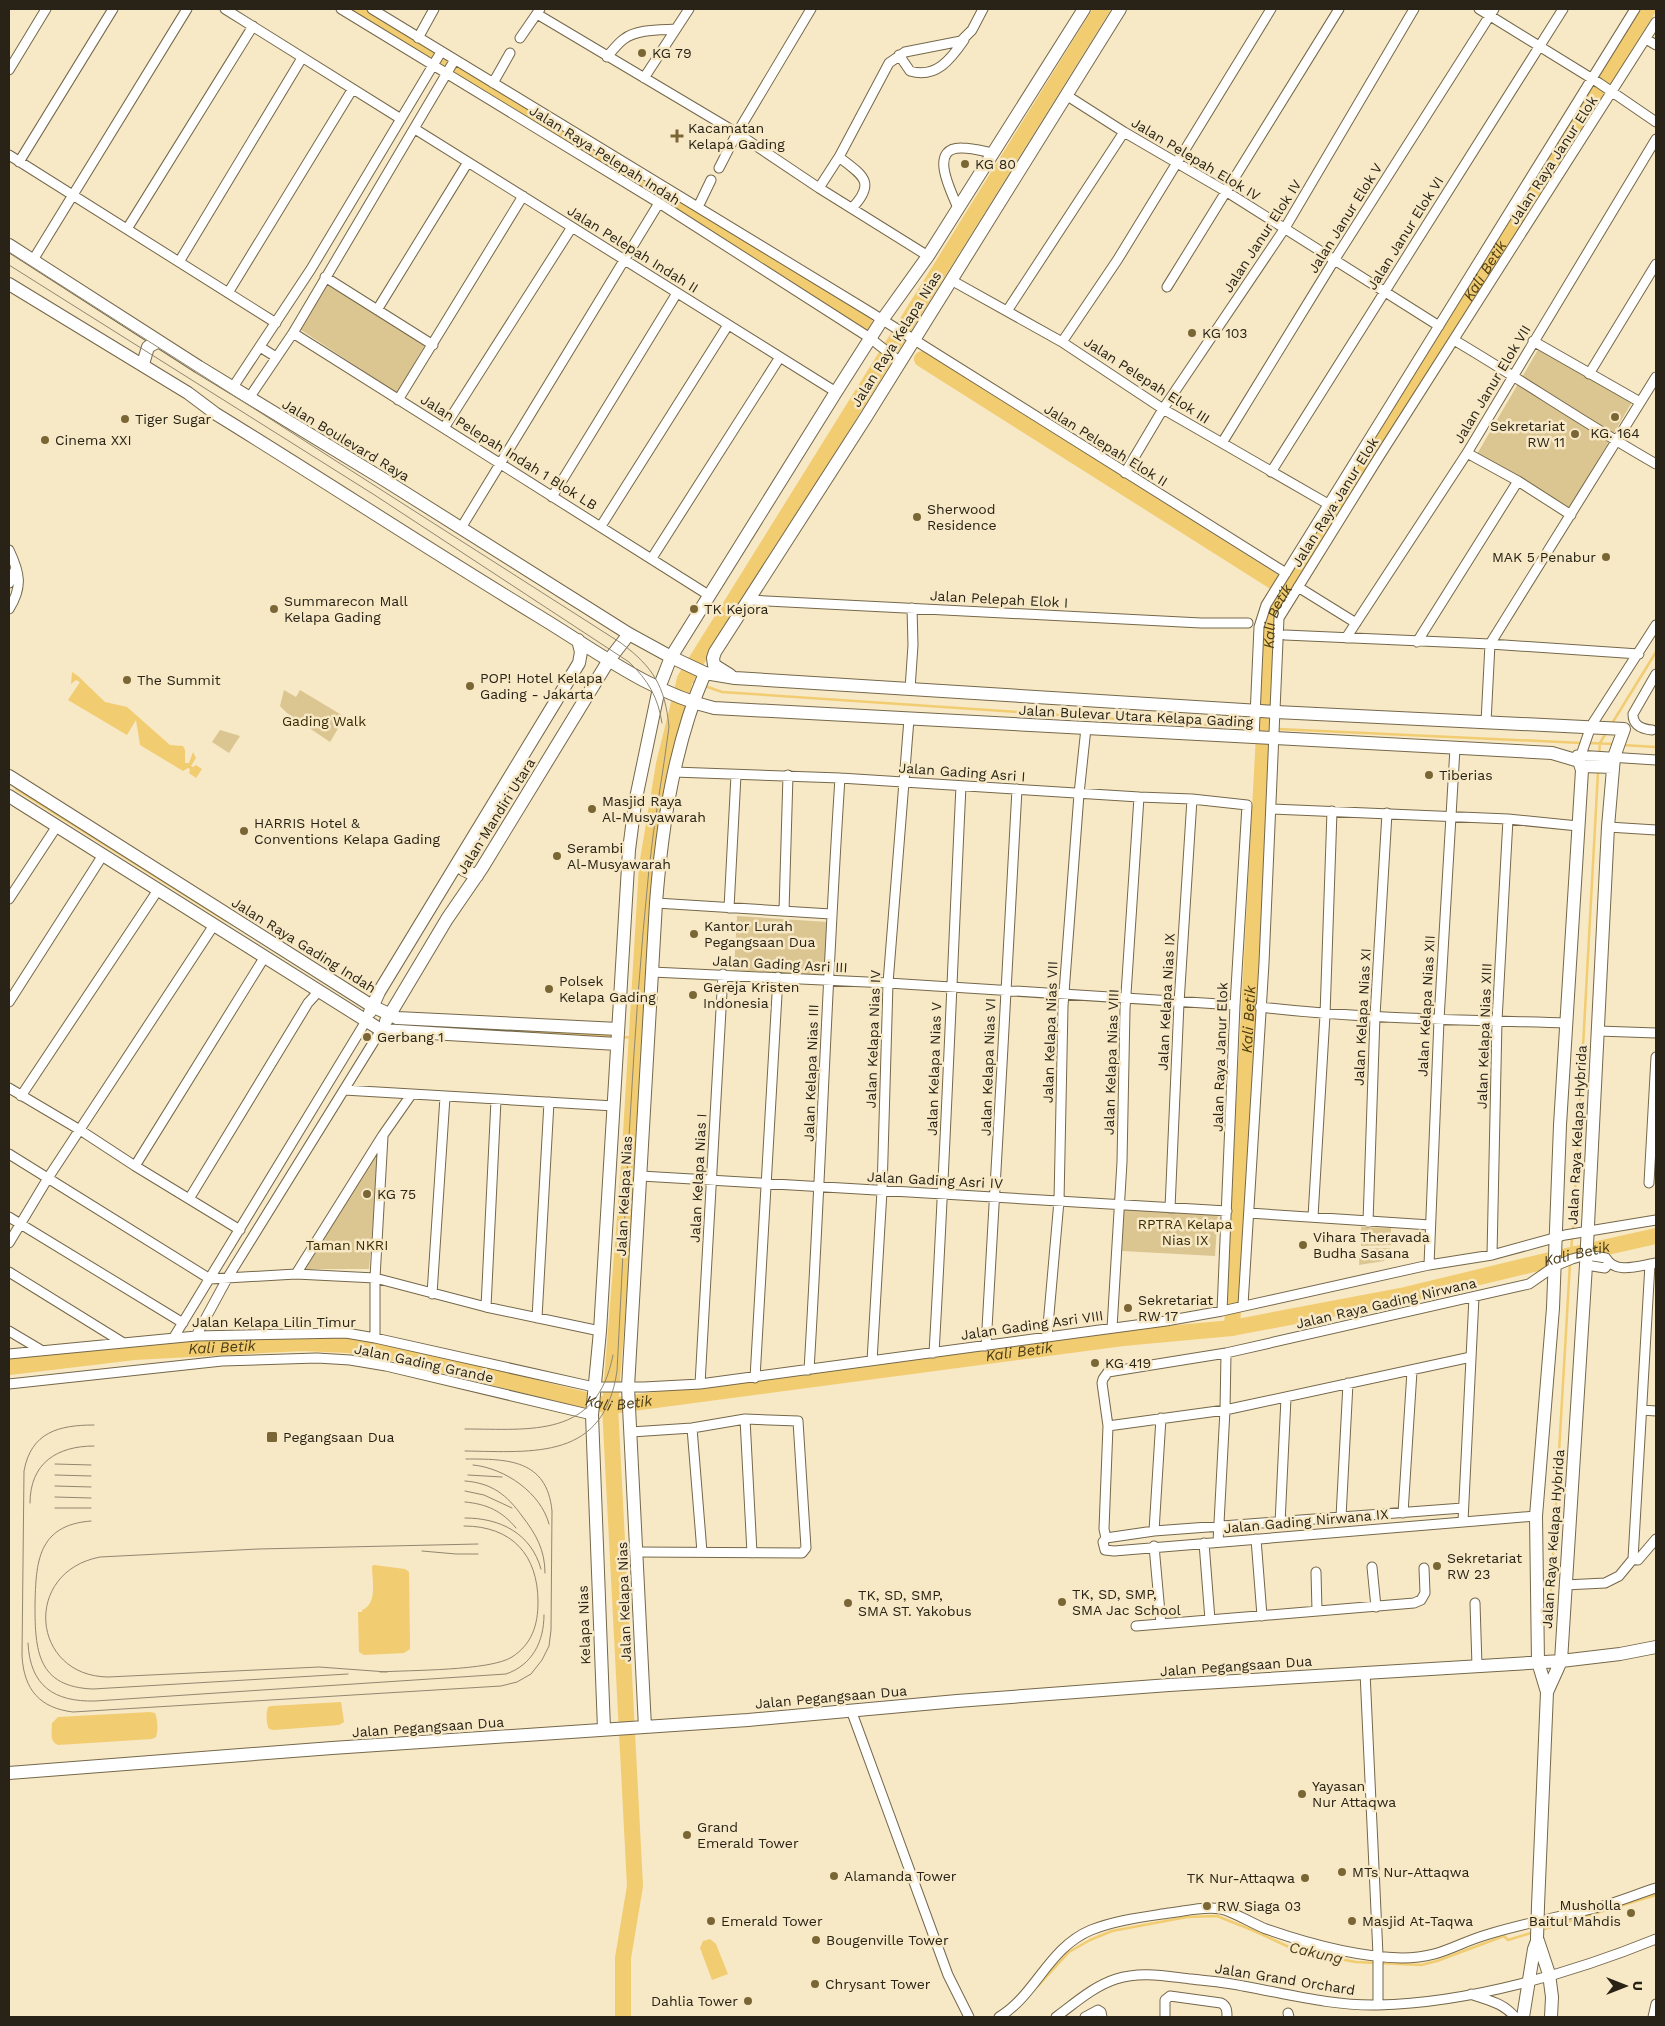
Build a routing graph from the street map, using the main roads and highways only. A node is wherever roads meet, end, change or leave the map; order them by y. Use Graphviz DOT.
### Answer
graph roads {
  1 [pos="1084,9"];
  2 [pos="1120,9"];
  3 [pos="9,245"];
  4 [pos="9,284"];
  5 [pos="154,338"];
  6 [pos="138,362"];
  7 [pos="628,634"];
  8 [pos="578,640"];
  9 [pos="675,659"];
  10 [pos="609,660"];
  11 [pos="701,674"];
  12 [pos="735,678"];
  13 [pos="659,688"];
  14 [pos="693,699"];
  15 [pos="1621,730"];
  16 [pos="1598,760"];
  17 [pos="13,779"];
  18 [pos="9,795"];
  19 [pos="457,864"];
  20 [pos="477,876"];
  21 [pos="448,878"];
  22 [pos="466,890"];
  23 [pos="372,1006"];
  24 [pos="390,1015"];
  25 [pos="366,1021"];
  26 [pos="618,1029"];
  27 [pos="381,1030"];
  28 [pos="617,1044"];
  29 [pos="595,1519"];
  30 [pos="1562,1626"];
  31 [pos="1561,1641"];
  32 [pos="1538,1642"];
  33 [pos="1656,1647"];
  34 [pos="1577,1659"];
  35 [pos="1561,1661"];
  36 [pos="1538,1662"];
  37 [pos="1547,1692"];
  38 [pos="643,1727"];
  39 [pos="607,1729"];
  40 [pos="9,1773"];
  41 [pos="1537,1940"];
  42 [pos="1523,2017"];
  43 [pos="1551,2017"];
  1 -- 9 [label="main road, Jalan Raya Kelapa Nias"];
  2 -- 12 [label="main road, Jalan Raya Kelapa Nias"];
  3 -- 5 [label="main road, Jalan Boulevard Raya"];
  4 -- 6 [label="main road"];
  5 -- 6 [label="main road"];
  5 -- 7 [label="main road, Jalan Boulevard Raya"];
  6 -- 8 [label="main road"];
  7 -- 9 [label="main road, Jalan Boulevard Raya"];
  7 -- 10 [label="main road, Jalan Mandiri Utara"];
  8 -- 10 [label="main road"];
  8 -- 19 [label="main road, Jalan Mandiri Utara"];
  9 -- 11 [label="main road, Jalan Bulevar Utara Kelapa Gading"];
  9 -- 13 [label="main road, Jalan Raya Kelapa Nias"];
  10 -- 13 [label="main road"];
  10 -- 20 [label="main road, Jalan Mandiri Utara"];
  11 -- 12 [label="main road, Jalan Bulevar Utara Kelapa Gading"];
  11 -- 14 [label="main road, Jalan Kelapa Nias"];
  12 -- 15 [label="main road, Jalan Bulevar Utara Kelapa Gading"];
  13 -- 14 [label="main road, Jalan Bulevar Utara Kelapa Gading"];
  13 -- 26 [label="main road, Jalan Kelapa Nias"];
  14 -- 16 [label="main road, Jalan Bulevar Utara Kelapa Gading"];
  14 -- 38 [label="main road, Jalan Kelapa Nias"];
  15 -- 16 [label="main road, Jalan Raya Kelapa Hybrida"];
  16 -- 30 [label="main road, Jalan Raya Kelapa Hybrida"];
  16 -- 32 [label="main road, Jalan Raya Kelapa Hybrida"];
  17 -- 23 [label="main road, Jalan Raya Gading Indah"];
  18 -- 25 [label="main road"];
  19 -- 20 [label="main road"];
  19 -- 21 [label="main road, Jalan Mandiri Utara"];
  20 -- 22 [label="main road, Jalan Mandiri Utara"];
  21 -- 22 [label="main road"];
  21 -- 23 [label="main road, Jalan Mandiri Utara"];
  22 -- 24 [label="main road, Jalan Mandiri Utara"];
  23 -- 24 [label="main road, Jalan Raya Gading Indah"];
  23 -- 25 [label="main road, Jalan Mandiri Utara"];
  24 -- 26 [label="main road, Jalan Raya Gading Indah"];
  24 -- 27 [label="main road, Jalan Mandiri Utara"];
  25 -- 27 [label="main road"];
  26 -- 28 [label="main road, Jalan Kelapa Nias"];
  27 -- 28 [label="main road"];
  28 -- 29 [label="main road, Jalan Kelapa Nias"];
  29 -- 39 [label="main road, Kelapa Nias"];
  30 -- 31 [label="main road, Jalan Raya Kelapa Hybrida"];
  30 -- 34 [label="main road"];
  31 -- 32 [label="main road"];
  31 -- 35 [label="main road, Jalan Raya Kelapa Hybrida"];
  32 -- 36 [label="main road, Jalan Raya Kelapa Hybrida"];
  33 -- 34 [label="main road, Jalan Pegangsaan Dua"];
  34 -- 35 [label="main road, Jalan Pegangsaan Dua"];
  35 -- 36 [label="main road, Jalan Pegangsaan Dua"];
  35 -- 37 [label="main road, Jalan Raya Kelapa Hybrida"];
  36 -- 37 [label="main road, Jalan Raya Kelapa Hybrida"];
  36 -- 38 [label="main road, Jalan Pegangsaan Dua"];
  37 -- 41 [label="main road, Jalan Raya Kelapa Hybrida, bridge"];
  38 -- 39 [label="main road, Jalan Pegangsaan Dua"];
  39 -- 40 [label="main road, Jalan Pegangsaan Dua"];
  41 -- 42 [label="main road"];
  41 -- 43 [label="main road"];
}
